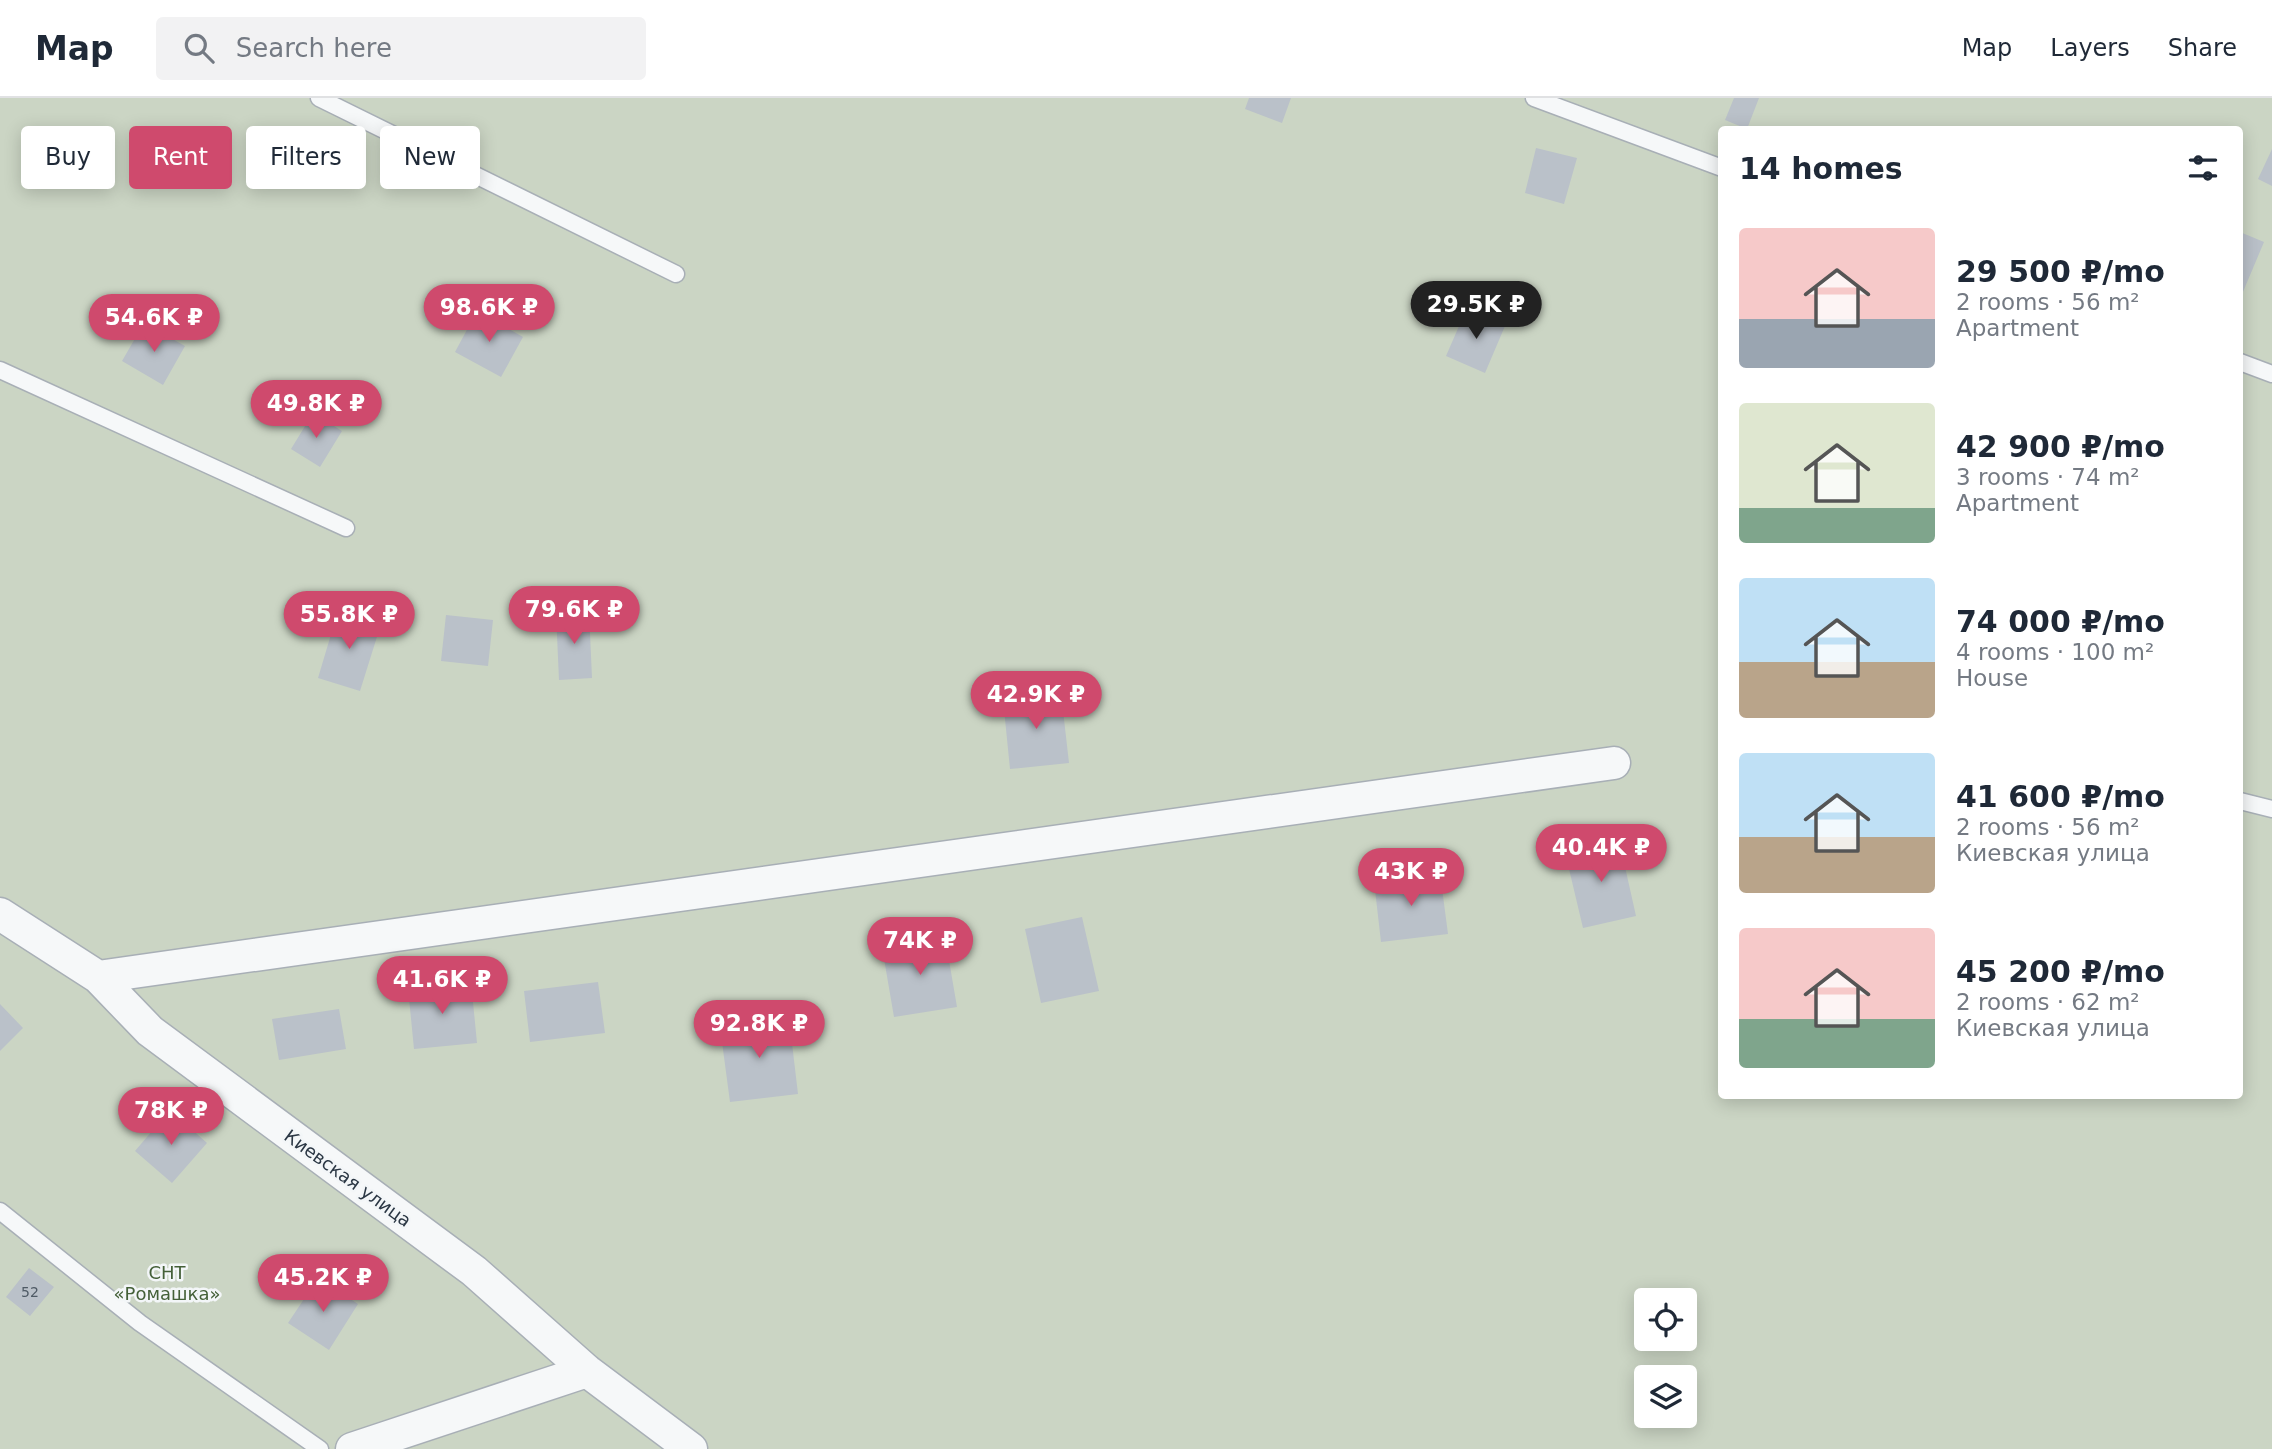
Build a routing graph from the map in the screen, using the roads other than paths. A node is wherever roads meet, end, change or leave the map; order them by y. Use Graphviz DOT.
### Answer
graph roads {
  1 [pos="319,98"];
  2 [pos="1534,98"];
  3 [pos="1718,167"];
  4 [pos="676,274"];
  5 [pos="2243,363"];
  6 [pos="0,370"];
  7 [pos="2272,374"];
  8 [pos="346,528"];
  9 [pos="1614,763"];
  10 [pos="2243,802"];
  11 [pos="2272,809"];
  12 [pos="0,914"];
  13 [pos="98,977"];
  14 [pos="0,1211"];
  15 [pos="587,1371"];
  16 [pos="320,1449"];
  17 [pos="352,1449"];
  18 [pos="691,1449"];
  1 -- 4 [label="lane"];
  2 -- 3 [label="lane"];
  5 -- 7 [label="lane"];
  6 -- 8 [label="lane"];
  9 -- 13 [label="street"];
  10 -- 11 [label="lane"];
  12 -- 13 [label="street, Киевская улица"];
  13 -- 15 [label="street, Киевская улица"];
  14 -- 16 [label="lane"];
  15 -- 17 [label="street"];
  15 -- 18 [label="street, Киевская улица"];
}
